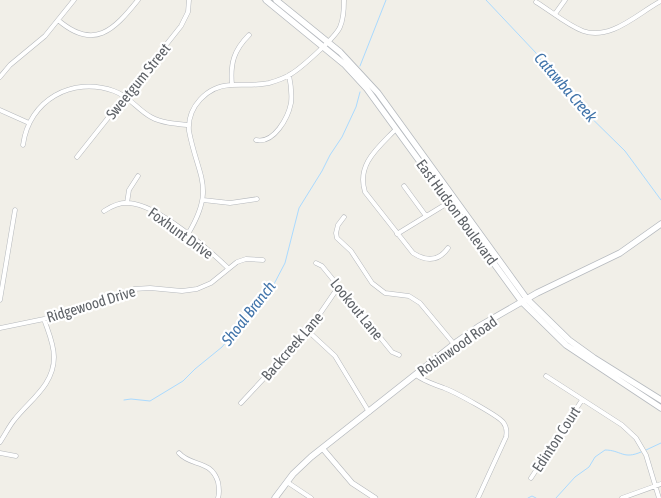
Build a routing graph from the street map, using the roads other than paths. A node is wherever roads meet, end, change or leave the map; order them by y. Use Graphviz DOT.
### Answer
graph roads {
  1 [pos="74,0"];
  2 [pos="138,0"];
  3 [pos="189,0"];
  4 [pos="266,0"];
  5 [pos="276,0"];
  6 [pos="344,0"];
  7 [pos="565,0"];
  8 [pos="661,1"];
  9 [pos="536,2"];
  10 [pos="653,2"];
  11 [pos="555,14"];
  12 [pos="58,20"];
  13 [pos="249,35"];
  14 [pos="326,44"];
  15 [pos="289,75"];
  16 [pos="0,77"];
  17 [pos="232,85"];
  18 [pos="125,96"];
  19 [pos="0,110"];
  20 [pos="29,124"];
  21 [pos="188,125"];
  22 [pos="403,126"];
  23 [pos="396,129"];
  24 [pos="256,140"];
  25 [pos="23,145"];
  26 [pos="77,157"];
  27 [pos="138,176"];
  28 [pos="404,186"];
  29 [pos="257,199"];
  30 [pos="203,200"];
  31 [pos="452,200"];
  32 [pos="127,202"];
  33 [pos="15,210"];
  34 [pos="104,211"];
  35 [pos="426,216"];
  36 [pos="344,217"];
  37 [pos="661,224"];
  38 [pos="188,234"];
  39 [pos="397,234"];
  40 [pos="448,248"];
  41 [pos="263,260"];
  42 [pos="316,263"];
  43 [pos="228,268"];
  44 [pos="339,286"];
  45 [pos="0,300"];
  46 [pos="525,300"];
  47 [pos="44,319"];
  48 [pos="0,328"];
  49 [pos="308,332"];
  50 [pos="454,344"];
  51 [pos="399,356"];
  52 [pos="416,375"];
  53 [pos="546,376"];
  54 [pos="582,400"];
  55 [pos="661,400"];
  56 [pos="241,403"];
  57 [pos="661,408"];
  58 [pos="369,412"];
  59 [pos="0,442"];
  60 [pos="322,449"];
  61 [pos="0,453"];
  62 [pos="180,453"];
  63 [pos="16,456"];
  64 [pos="531,478"];
  65 [pos="287,482"];
  66 [pos="661,484"];
  67 [pos="655,486"];
  68 [pos="218,498"];
  69 [pos="275,498"];
  70 [pos="311,498"];
  71 [pos="374,498"];
  72 [pos="478,498"];
  73 [pos="622,498"];
  74 [pos="659,498"];
  1 -- 12 [label="street"];
  2 -- 12 [label="street"];
  3 -- 18 [label="street, Sweetgum Street"];
  4 -- 14 [label="main road, East Hudson Boulevard"];
  5 -- 14 [label="main road, East Hudson Boulevard"];
  6 -- 14 [label="street"];
  7 -- 11 [label="street"];
  8 -- 10 [label="street"];
  9 -- 11 [label="street"];
  10 -- 11 [label="street"];
  12 -- 16 [label="street"];
  13 -- 17 [label="street"];
  14 -- 15 [label="street"];
  14 -- 22 [label="main road, East Hudson Boulevard"];
  14 -- 23 [label="main road, East Hudson Boulevard"];
  15 -- 17 [label="street"];
  15 -- 24 [label="street"];
  17 -- 21 [label="street"];
  18 -- 20 [label="street"];
  18 -- 21 [label="street"];
  18 -- 26 [label="street, Sweetgum Street"];
  19 -- 20 [label="street"];
  20 -- 25 [label="street"];
  21 -- 30 [label="street"];
  22 -- 23 [label="main road"];
  22 -- 31 [label="main road, East Hudson Boulevard"];
  23 -- 31 [label="main road, East Hudson Boulevard"];
  23 -- 39 [label="street"];
  27 -- 32 [label="street"];
  28 -- 35 [label="street"];
  29 -- 30 [label="street"];
  30 -- 38 [label="street"];
  31 -- 35 [label="street"];
  31 -- 46 [label="main road, East Hudson Boulevard"];
  32 -- 34 [label="street"];
  32 -- 38 [label="street, Foxhunt Drive"];
  33 -- 45 [label="street"];
  35 -- 39 [label="street"];
  36 -- 50 [label="street"];
  37 -- 46 [label="main road, Robinwood Road"];
  38 -- 43 [label="street, Foxhunt Drive"];
  39 -- 40 [label="street"];
  41 -- 43 [label="street, Ridgewood Drive"];
  42 -- 44 [label="street, Lookout Lane"];
  43 -- 47 [label="street, Ridgewood Drive"];
  44 -- 49 [label="street, Backcreek Lane"];
  44 -- 51 [label="street, Lookout Lane"];
  46 -- 50 [label="main road, Robinwood Road"];
  46 -- 55 [label="main road, East Hudson Boulevard"];
  46 -- 57 [label="main road, East Hudson Boulevard"];
  47 -- 48 [label="street, Ridgewood Drive"];
  47 -- 59 [label="street"];
  49 -- 56 [label="street, Backcreek Lane"];
  49 -- 58 [label="street"];
  50 -- 52 [label="main road, Robinwood Road"];
  52 -- 58 [label="main road, Robinwood Road"];
  52 -- 72 [label="street"];
  53 -- 54 [label="street"];
  54 -- 64 [label="street, Edinton Court"];
  54 -- 67 [label="street"];
  58 -- 60 [label="main road, Robinwood Road"];
  60 -- 65 [label="main road, Robinwood Road"];
  60 -- 71 [label="street"];
  61 -- 63 [label="street"];
  62 -- 68 [label="street"];
  65 -- 69 [label="main road, Robinwood Road"];
  65 -- 70 [label="street"];
  66 -- 67 [label="street"];
  67 -- 73 [label="street"];
  67 -- 74 [label="street"];
}
